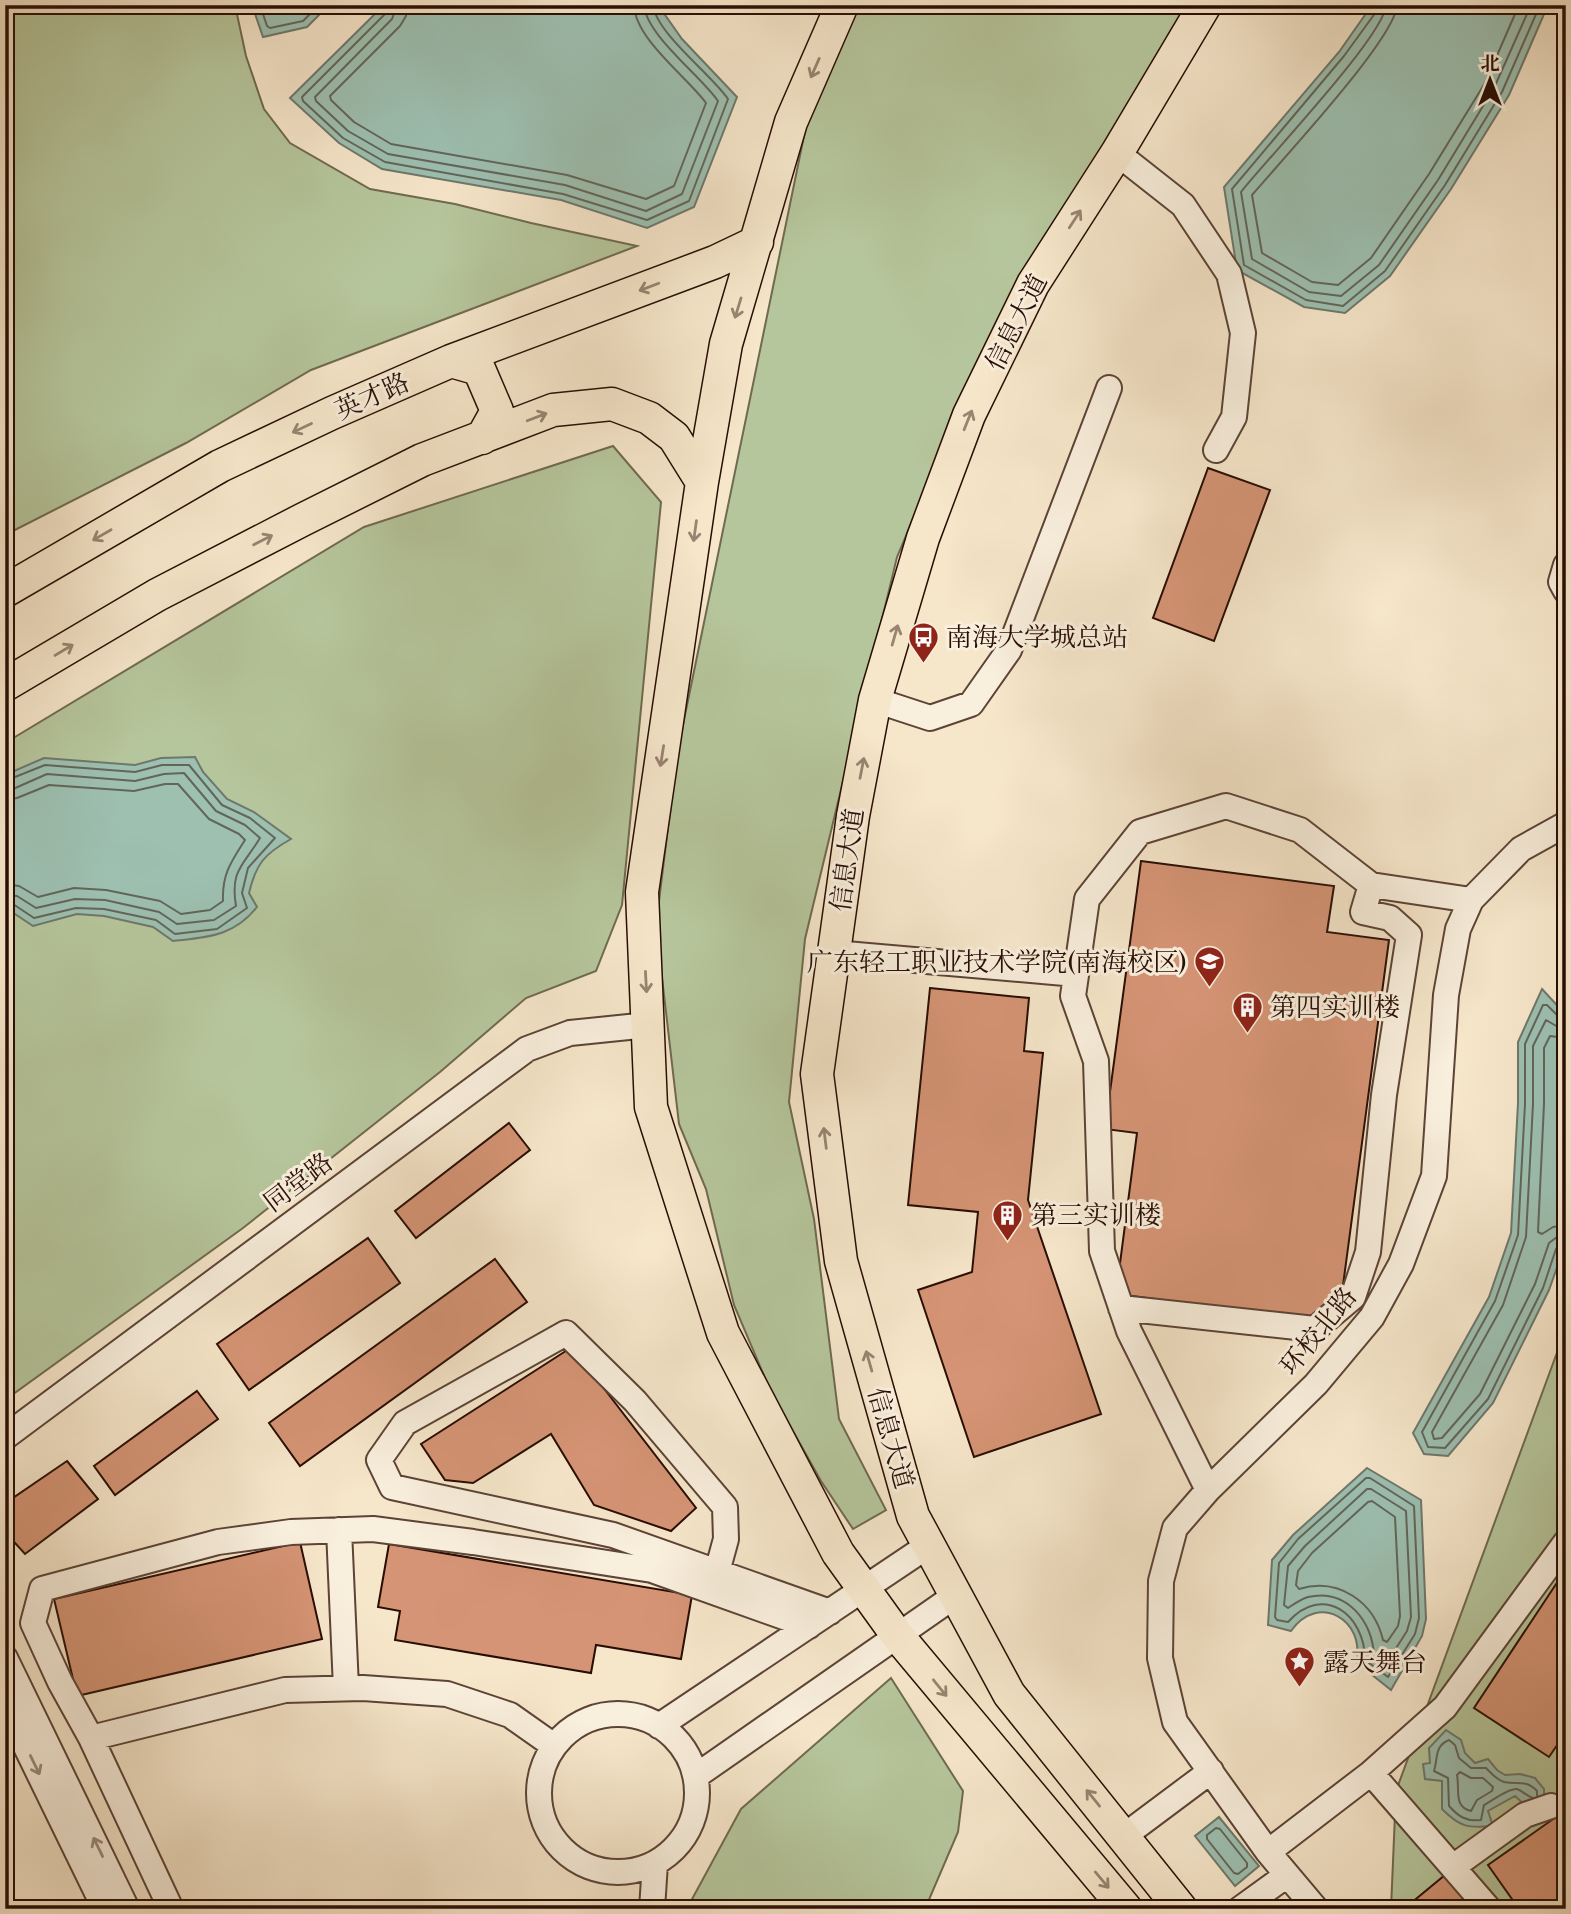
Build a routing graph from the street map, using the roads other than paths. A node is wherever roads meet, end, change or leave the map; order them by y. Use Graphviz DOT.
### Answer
graph roads {
  1 [pos="842,5"];
  2 [pos="1205,5"];
  3 [pos="1117,153"];
  4 [pos="757,242"];
  5 [pos="451,361"];
  6 [pos="1109,388"];
  7 [pos="482,438"];
  8 [pos="1216,450"];
  9 [pos="702,482"];
  10 [pos="1566,565"];
  11 [pos="5,591"];
  12 [pos="1566,591"];
  13 [pos="5,685"];
  14 [pos="876,700"];
  15 [pos="1566,824"];
  16 [pos="1371,885"];
  17 [pos="1471,900"];
  18 [pos="834,953"];
  19 [pos="1076,974"];
  20 [pos="648,1025"];
  21 [pos="1121,1308"];
  22 [pos="5,1437"];
  23 [pos="1208,1490"];
  24 [pos="339,1530"];
  25 [pos="1566,1542"];
  26 [pos="929,1545"];
  27 [pos="717,1572"];
  28 [pos="864,1589"];
  29 [pos="956,1595"];
  30 [pos="830,1612"];
  31 [pos="809,1626"];
  32 [pos="897,1635"];
  33 [pos="5,1658"];
  34 [pos="346,1688"];
  35 [pos="5,1704"];
  36 [pos="659,1726"];
  37 [pos="91,1738"];
  38 [pos="554,1746"];
  39 [pos="1211,1771"];
  40 [pos="1371,1773"];
  41 [pos="696,1776"];
  42 [pos="1551,1806"];
  43 [pos="1124,1836"];
  44 [pos="1269,1852"];
  45 [pos="655,1864"];
  46 [pos="1453,1867"];
  47 [pos="1287,1875"];
  48 [pos="105,1909"];
  49 [pos="127,1909"];
  50 [pos="172,1909"];
  51 [pos="652,1909"];
  52 [pos="1126,1909"];
  53 [pos="1181,1909"];
  54 [pos="1240,1909"];
  55 [pos="1316,1909"];
  56 [pos="1489,1909"];
  1 -- 4 [label="main road, one-way"];
  2 -- 3 [label="main road, 信息大道"];
  3 -- 8 [label="street"];
  14 -- 3 [label="main road, 信息大道, one-way"];
  4 -- 5 [label="main road, 英才路, one-way"];
  4 -- 9 [label="main road, one-way"];
  5 -- 7 [label="main road"];
  5 -- 11 [label="main road, 英才路, one-way"];
  6 -- 14 [label="street"];
  7 -- 9 [label="main road, one-way"];
  13 -- 7 [label="main road, one-way"];
  9 -- 20 [label="main road, one-way"];
  10 -- 12 [label="street"];
  18 -- 14 [label="main road, 信息大道, one-way"];
  15 -- 17 [label="street, 环校北路"];
  16 -- 17 [label="street"];
  16 -- 19 [label="street"];
  16 -- 21 [label="street"];
  17 -- 23 [label="street, 环校北路"];
  18 -- 19 [label="street"];
  26 -- 18 [label="main road, 信息大道, one-way"];
  19 -- 21 [label="street"];
  20 -- 22 [label="street, 同堂路"];
  20 -- 28 [label="main road"];
  21 -- 23 [label="street"];
  23 -- 39 [label="street, 环校北路"];
  24 -- 31 [label="street"];
  24 -- 34 [label="street"];
  24 -- 37 [label="street"];
  25 -- 40 [label="street"];
  26 -- 28 [label="street"];
  26 -- 29 [label="main road, 信息大道"];
  27 -- 27 [label="street"];
  27 -- 30 [label="street"];
  28 -- 30 [label="street"];
  28 -- 32 [label="main road"];
  29 -- 32 [label="street"];
  43 -- 29 [label="main road, 信息大道, one-way"];
  30 -- 31 [label="street"];
  31 -- 36 [label="street"];
  32 -- 41 [label="street"];
  32 -- 52 [label="main road, one-way"];
  49 -- 33 [label="street, one-way"];
  34 -- 37 [label="street"];
  34 -- 38 [label="street"];
  35 -- 48 [label="street, one-way"];
  36 -- 38 [label="street"];
  36 -- 41 [label="street"];
  37 -- 50 [label="street"];
  38 -- 45 [label="street"];
  39 -- 43 [label="street"];
  39 -- 44 [label="street, 环校北路"];
  40 -- 44 [label="street"];
  40 -- 46 [label="street"];
  41 -- 45 [label="street"];
  42 -- 46 [label="street"];
  43 -- 53 [label="main road, 信息大道"];
  44 -- 47 [label="street, 环校北路"];
  45 -- 51 [label="street"];
  46 -- 56 [label="street"];
  47 -- 54 [label="street"];
  47 -- 55 [label="street, 环校北路"];
}
